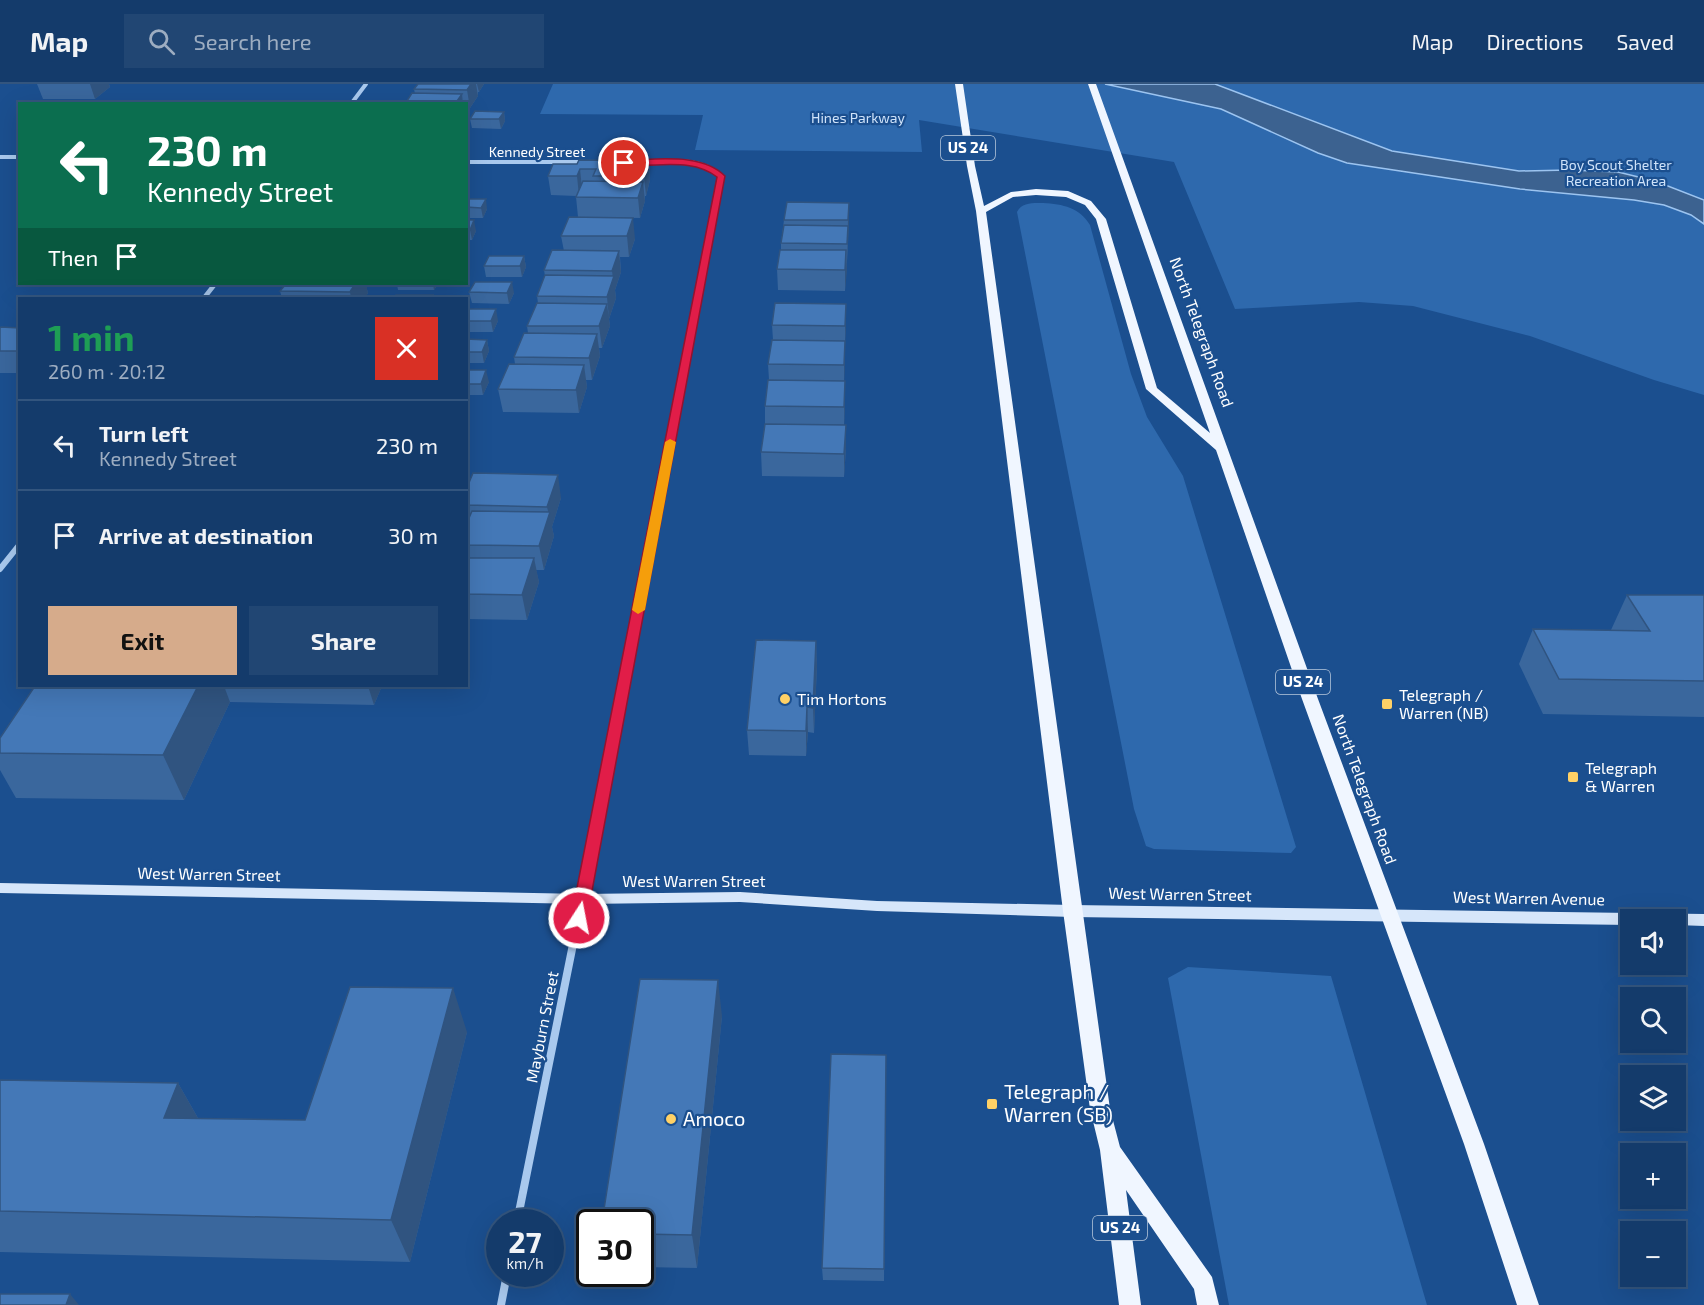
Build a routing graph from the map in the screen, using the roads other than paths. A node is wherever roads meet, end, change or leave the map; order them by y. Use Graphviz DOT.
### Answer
graph roads {
  1 [pos="366,84"];
  2 [pos="959,84"];
  3 [pos="1092,84"];
  4 [pos="352,102"];
  5 [pos="0,157"];
  6 [pos="18,157"];
  7 [pos="468,162"];
  8 [pos="597,162"];
  9 [pos="633,163"];
  10 [pos="981,211"];
  11 [pos="214,285"];
  12 [pos="205,297"];
  13 [pos="1221,449"];
  14 [pos="18,547"];
  15 [pos="0,570"];
  16 [pos="0,888"];
  17 [pos="583,899"];
  18 [pos="1072,911"];
  19 [pos="1389,914"];
  20 [pos="1704,920"];
  21 [pos="1110,1150"];
  22 [pos="521,1209"];
  23 [pos="504,1287"];
  24 [pos="501,1305"];
  25 [pos="1130,1305"];
  26 [pos="1208,1305"];
  27 [pos="1528,1305"];
  1 -- 4 [label="street"];
  2 -- 10 [label="main road, US 24"];
  3 -- 13 [label="main road, North Telegraph Road / US 24"];
  5 -- 6 [label="street"];
  7 -- 8 [label="street, Kennedy Street"];
  9 -- 17 [label="street, Mayburn Street"];
  10 -- 13 [label="main road"];
  10 -- 18 [label="main road, US 24"];
  11 -- 12 [label="street"];
  13 -- 19 [label="main road, North Telegraph Road / US 24"];
  14 -- 15 [label="street"];
  16 -- 17 [label="main road, West Warren Street"];
  17 -- 18 [label="main road, West Warren Street"];
  17 -- 22 [label="street, Mayburn Street"];
  18 -- 19 [label="main road, West Warren Street"];
  18 -- 21 [label="main road, US 24"];
  19 -- 20 [label="main road, West Warren Avenue"];
  19 -- 27 [label="main road, North Telegraph Road / US 24"];
  21 -- 25 [label="main road, US 24"];
  21 -- 26 [label="main road"];
  23 -- 24 [label="street"];
}
